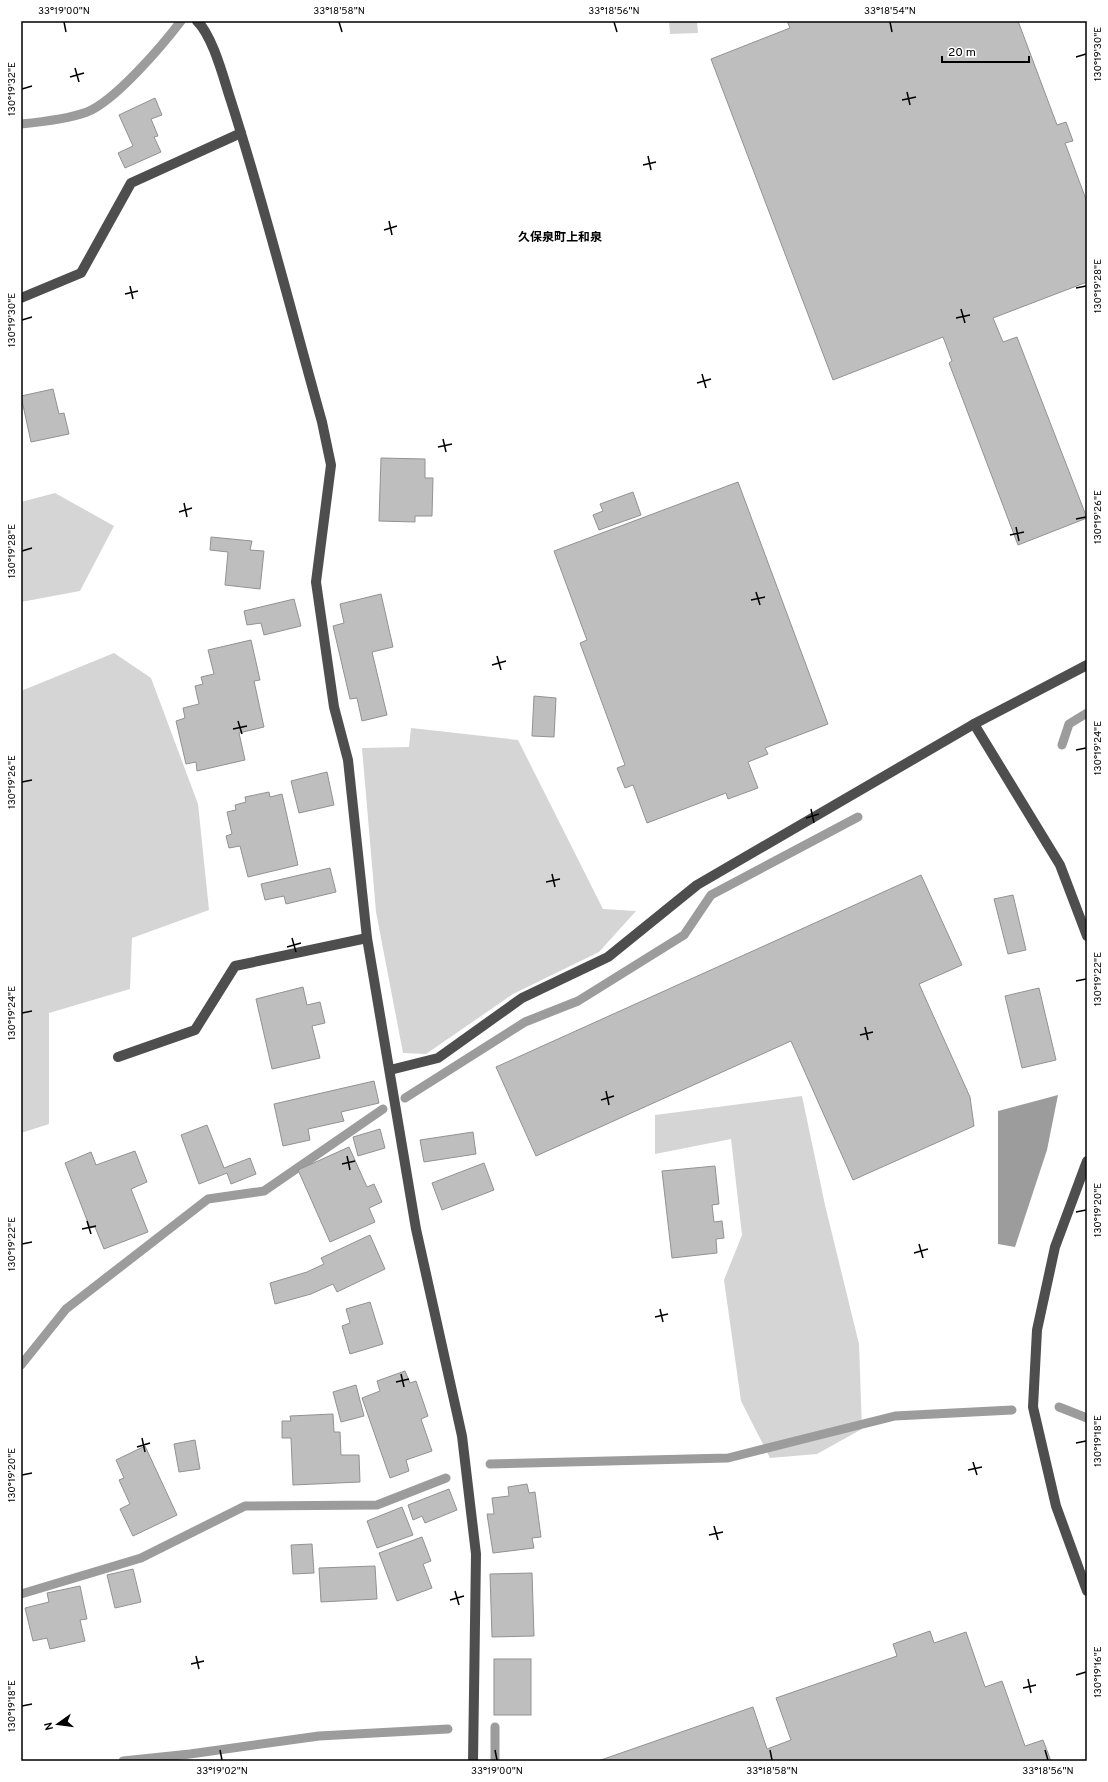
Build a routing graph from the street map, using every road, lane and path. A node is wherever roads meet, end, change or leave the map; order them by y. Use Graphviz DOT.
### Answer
graph roads {
  1 [pos="199,23"];
  2 [pos="241,133"];
  3 [pos="21,298"];
  4 [pos="1087,665"];
  5 [pos="974,724"];
  6 [pos="1087,936"];
  7 [pos="367,938"];
  8 [pos="118,1058"];
  9 [pos="390,1070"];
  10 [pos="1087,1161"];
  11 [pos="1087,1591"];
  12 [pos="473,1761"];
  1 -- 2 [label="street"];
  2 -- 3 [label="street"];
  2 -- 7 [label="street"];
  4 -- 5 [label="street"];
  5 -- 6 [label="street"];
  5 -- 9 [label="street"];
  7 -- 8 [label="street"];
  7 -- 9 [label="street"];
  9 -- 12 [label="street"];
  10 -- 11 [label="street"];
}
